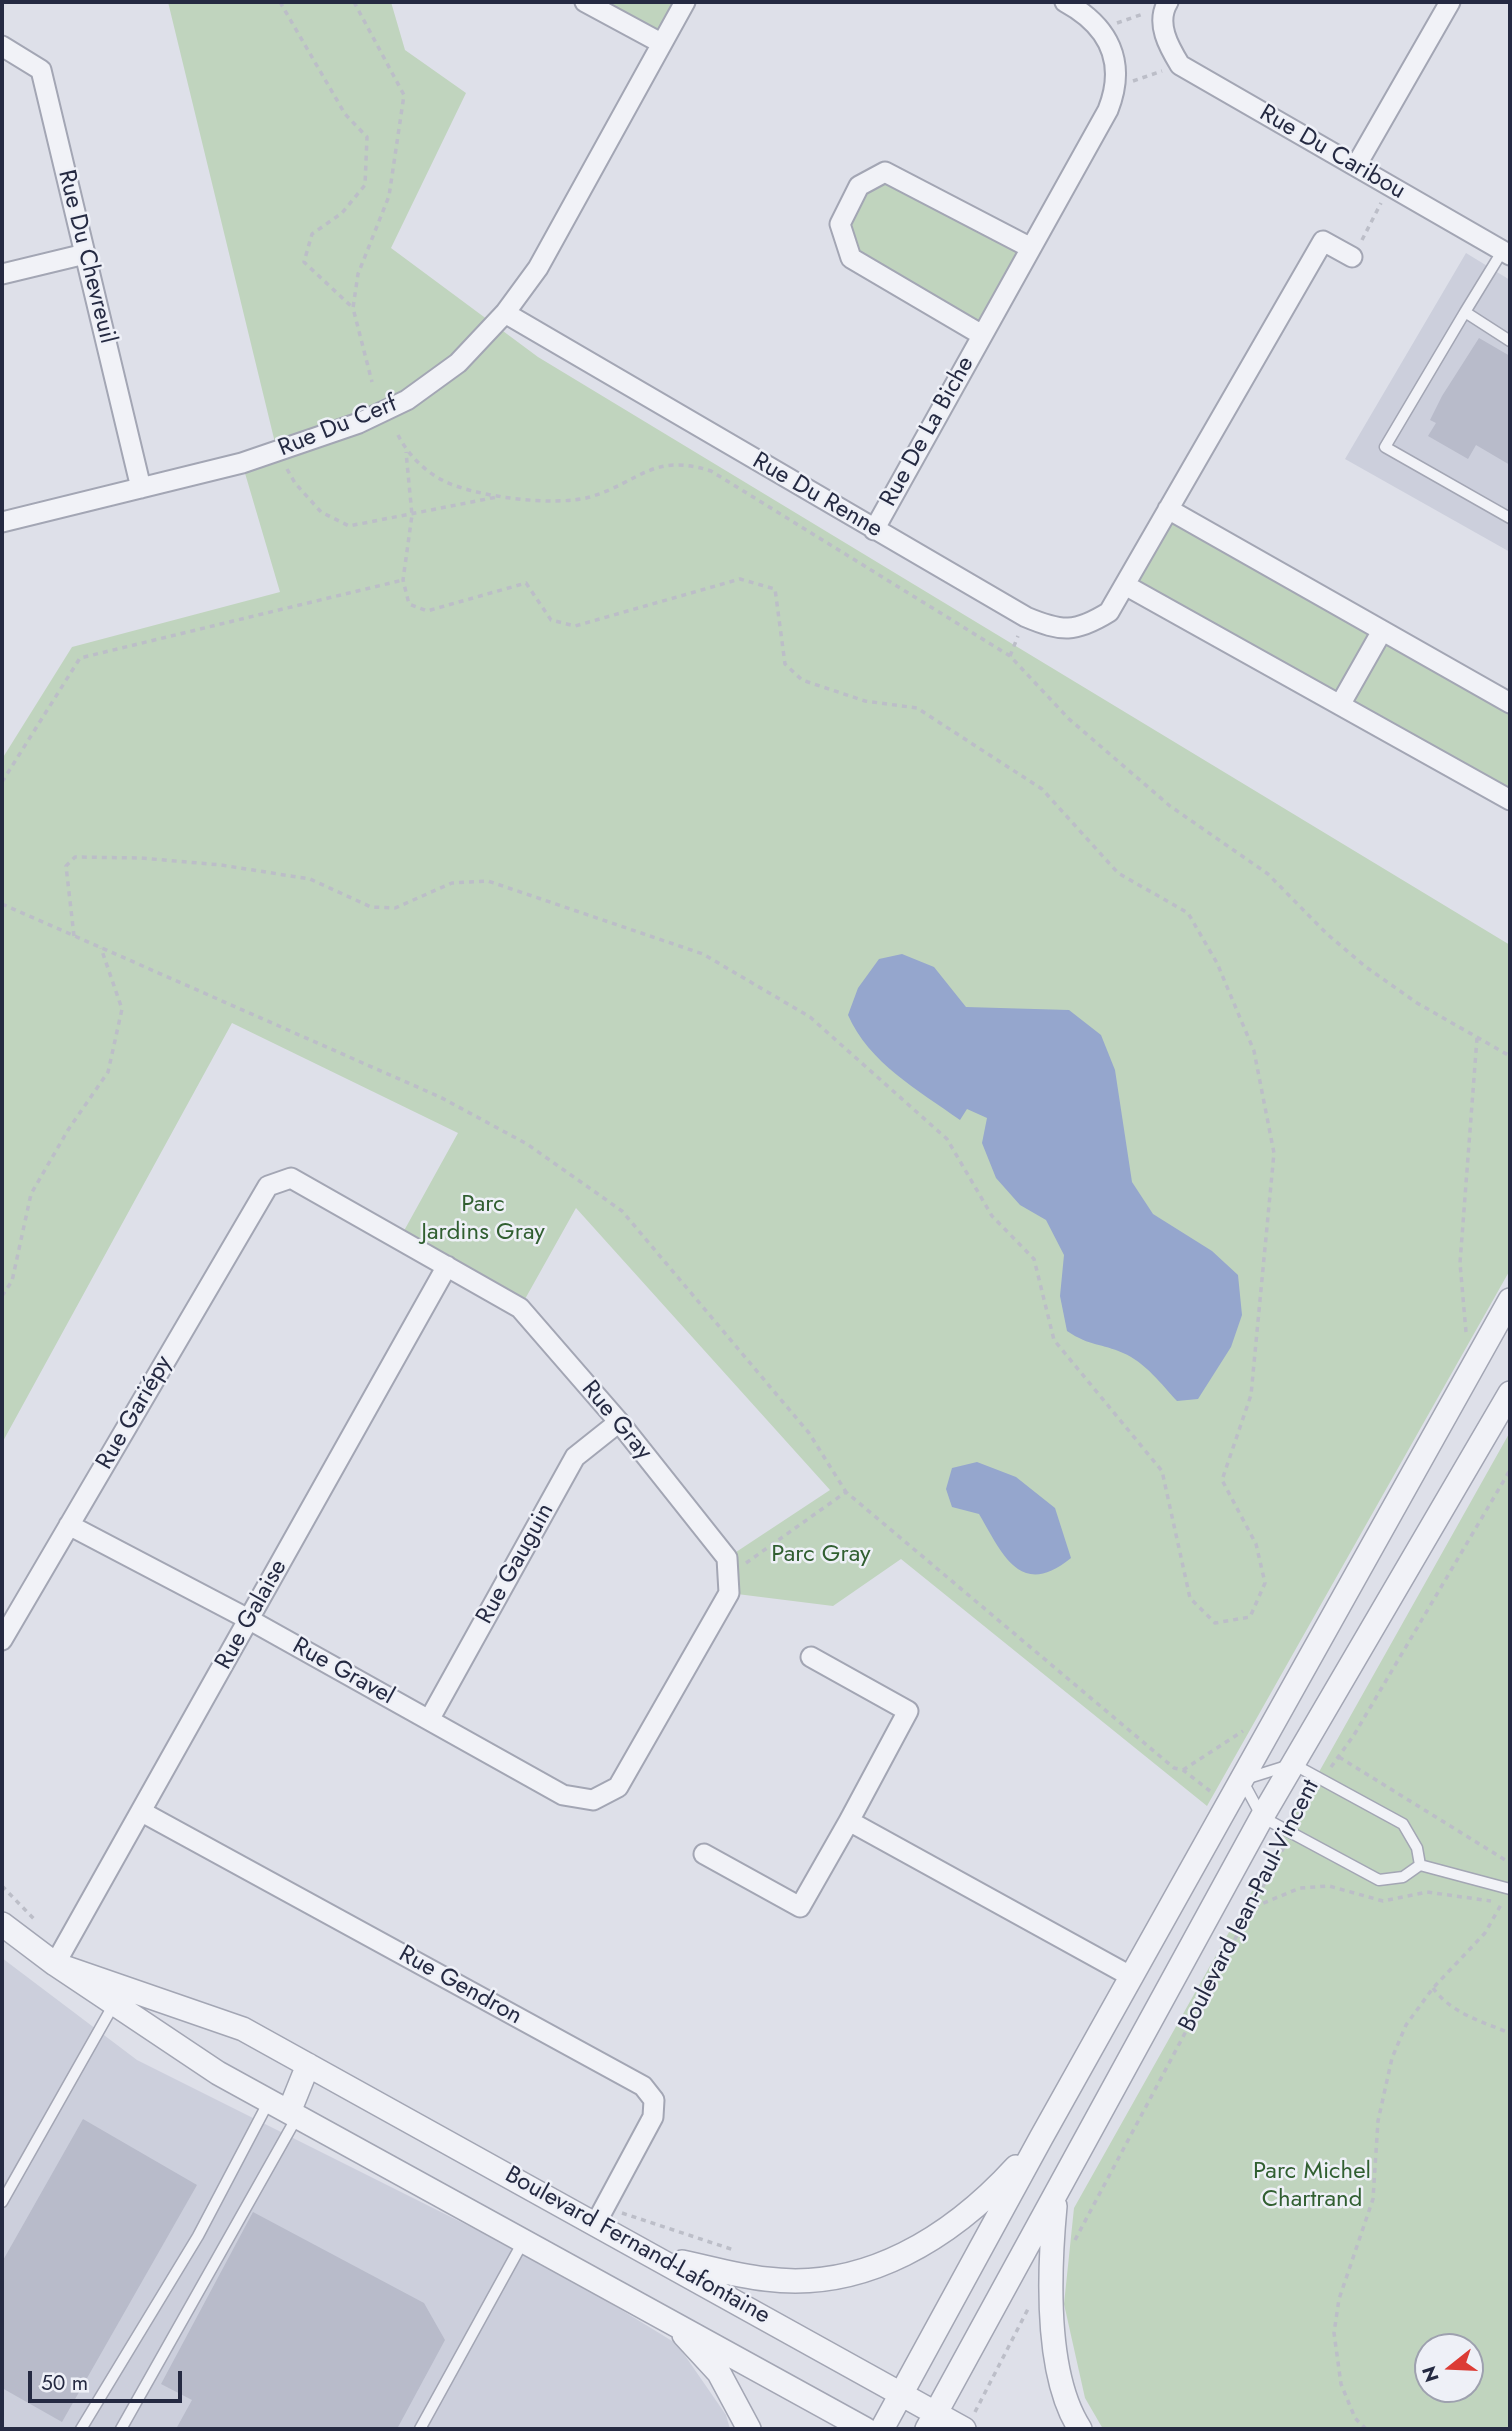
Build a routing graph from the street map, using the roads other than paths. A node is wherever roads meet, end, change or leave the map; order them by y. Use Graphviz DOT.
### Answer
graph roads {
  1 [pos="585,2"];
  2 [pos="685,2"];
  3 [pos="1065,2"];
  4 [pos="1450,2"];
  5 [pos="1166,4"];
  6 [pos="661,43"];
  7 [pos="2,46"];
  8 [pos="1356,166"];
  9 [pos="1031,248"];
  10 [pos="1506,252"];
  11 [pos="85,254"];
  12 [pos="1352,257"];
  13 [pos="2,274"];
  14 [pos="1465,312"];
  15 [pos="505,313"];
  16 [pos="982,335"];
  17 [pos="1510,341"];
  18 [pos="141,488"];
  19 [pos="1168,509"];
  20 [pos="1510,518"];
  21 [pos="2,522"];
  22 [pos="874,530"];
  23 [pos="1125,585"];
  24 [pos="1382,631"];
  25 [pos="1510,703"];
  26 [pos="1340,705"];
  27 [pos="1510,800"];
  28 [pos="268,1186"];
  29 [pos="447,1266"];
  30 [pos="1510,1300"];
  31 [pos="1510,1393"];
  32 [pos="619,1422"];
  33 [pos="69,1525"];
  34 [pos="250,1620"];
  35 [pos="2,1640"];
  36 [pos="811,1657"];
  37 [pos="429,1720"];
  38 [pos="1302,1769"];
  39 [pos="1242,1780"];
  40 [pos="618,1787"];
  41 [pos="142,1812"];
  42 [pos="1262,1817"];
  43 [pos="849,1821"];
  44 [pos="704,1854"];
  45 [pos="1420,1865"];
  46 [pos="1510,1889"];
  47 [pos="2,1924"];
  48 [pos="55,1964"];
  49 [pos="1132,1978"];
  50 [pos="1165,1996"];
  51 [pos="114,2003"];
  52 [pos="308,2065"];
  53 [pos="269,2100"];
  54 [pos="293,2114"];
  55 [pos="1041,2138"];
  56 [pos="1056,2195"];
  57 [pos="2,2202"];
  58 [pos="596,2223"];
  59 [pos="524,2240"];
  60 [pos="658,2257"];
  61 [pos="673,2322"];
  62 [pos="902,2393"];
  63 [pos="932,2421"];
  64 [pos="967,2425"];
  65 [pos="81,2429"];
  66 [pos="121,2429"];
  67 [pos="419,2429"];
  68 [pos="749,2429"];
  69 [pos="865,2429"];
  70 [pos="882,2429"];
  71 [pos="1080,2429"];
  1 -- 6 [label="street"];
  2 -- 6 [label="street, Rue Du Cerf"];
  3 -- 9 [label="street, Rue De La Biche"];
  4 -- 8 [label="street"];
  5 -- 8 [label="street, Rue Du Caribou"];
  6 -- 15 [label="street, Rue Du Cerf"];
  7 -- 11 [label="street, Rue Du Chevreuil"];
  8 -- 10 [label="street, Rue Du Caribou"];
  9 -- 16 [label="street, Rue De La Biche"];
  9 -- 16 [label="street, Rue De La Biche"];
  10 -- 14 [label="lane"];
  11 -- 13 [label="street"];
  11 -- 18 [label="street, Rue Du Chevreuil"];
  12 -- 19 [label="street, Rue Du Renne"];
  14 -- 17 [label="lane"];
  14 -- 20 [label="lane"];
  15 -- 18 [label="street, Rue Du Cerf"];
  15 -- 22 [label="street, Rue Du Renne"];
  16 -- 22 [label="street, Rue De La Biche"];
  18 -- 21 [label="street, Rue Du Cerf"];
  19 -- 23 [label="street, Rue Du Renne"];
  19 -- 24 [label="street"];
  22 -- 23 [label="street, Rue Du Renne"];
  23 -- 26 [label="street"];
  24 -- 25 [label="street"];
  24 -- 26 [label="street"];
  26 -- 27 [label="street"];
  28 -- 29 [label="street, Rue Gray"];
  28 -- 33 [label="street, Rue Gariépy"];
  29 -- 32 [label="street, Rue Gray"];
  29 -- 34 [label="street, Rue Galaise"];
  30 -- 39 [label="street"];
  31 -- 38 [label="street, Boulevard Jean-Paul-Vincent"];
  32 -- 37 [label="street, Rue Gauguin"];
  32 -- 40 [label="street, Rue Gray"];
  33 -- 34 [label="street, Rue Gravel"];
  33 -- 35 [label="street, Rue Gariépy"];
  34 -- 37 [label="street, Rue Gravel"];
  34 -- 41 [label="street, Rue Galaise"];
  36 -- 43 [label="street"];
  37 -- 40 [label="street, Rue Gravel"];
  38 -- 39 [label="lane"];
  38 -- 42 [label="street, Boulevard Jean-Paul-Vincent"];
  38 -- 45 [label="lane"];
  39 -- 42 [label="lane"];
  39 -- 49 [label="street"];
  41 -- 48 [label="street, Rue Galaise"];
  41 -- 58 [label="street, Rue Gendron"];
  42 -- 45 [label="lane"];
  42 -- 50 [label="street, Boulevard Jean-Paul-Vincent"];
  43 -- 44 [label="street"];
  43 -- 49 [label="street"];
  45 -- 46 [label="lane"];
  47 -- 48 [label="street, Boulevard Fernand-Lafontaine"];
  48 -- 51 [label="street, Boulevard Fernand-Lafontaine"];
  48 -- 52 [label="street, Boulevard Fernand-Lafontaine"];
  49 -- 50 [label="street, Boulevard Jean-Paul-Vincent"];
  49 -- 55 [label="street"];
  50 -- 56 [label="street, Boulevard Jean-Paul-Vincent"];
  51 -- 53 [label="street, Boulevard Fernand-Lafontaine"];
  51 -- 57 [label="lane"];
  52 -- 54 [label="street"];
  52 -- 58 [label="street, Boulevard Fernand-Lafontaine"];
  53 -- 54 [label="street, Boulevard Fernand-Lafontaine"];
  53 -- 65 [label="lane"];
  54 -- 59 [label="street, Boulevard Fernand-Lafontaine"];
  54 -- 66 [label="lane"];
  55 -- 60 [label="street"];
  55 -- 62 [label="street"];
  56 -- 63 [label="street, Boulevard Jean-Paul-Vincent"];
  56 -- 71 [label="street"];
  58 -- 60 [label="street, Boulevard Fernand-Lafontaine"];
  59 -- 61 [label="street, Boulevard Fernand-Lafontaine"];
  59 -- 67 [label="lane"];
  60 -- 62 [label="street, Boulevard Fernand-Lafontaine"];
  61 -- 68 [label="street"];
  61 -- 69 [label="street, Boulevard Fernand-Lafontaine"];
  62 -- 63 [label="street, Boulevard Fernand-Lafontaine"];
  62 -- 70 [label="street"];
  63 -- 64 [label="street, Boulevard Fernand-Lafontaine"];
}
